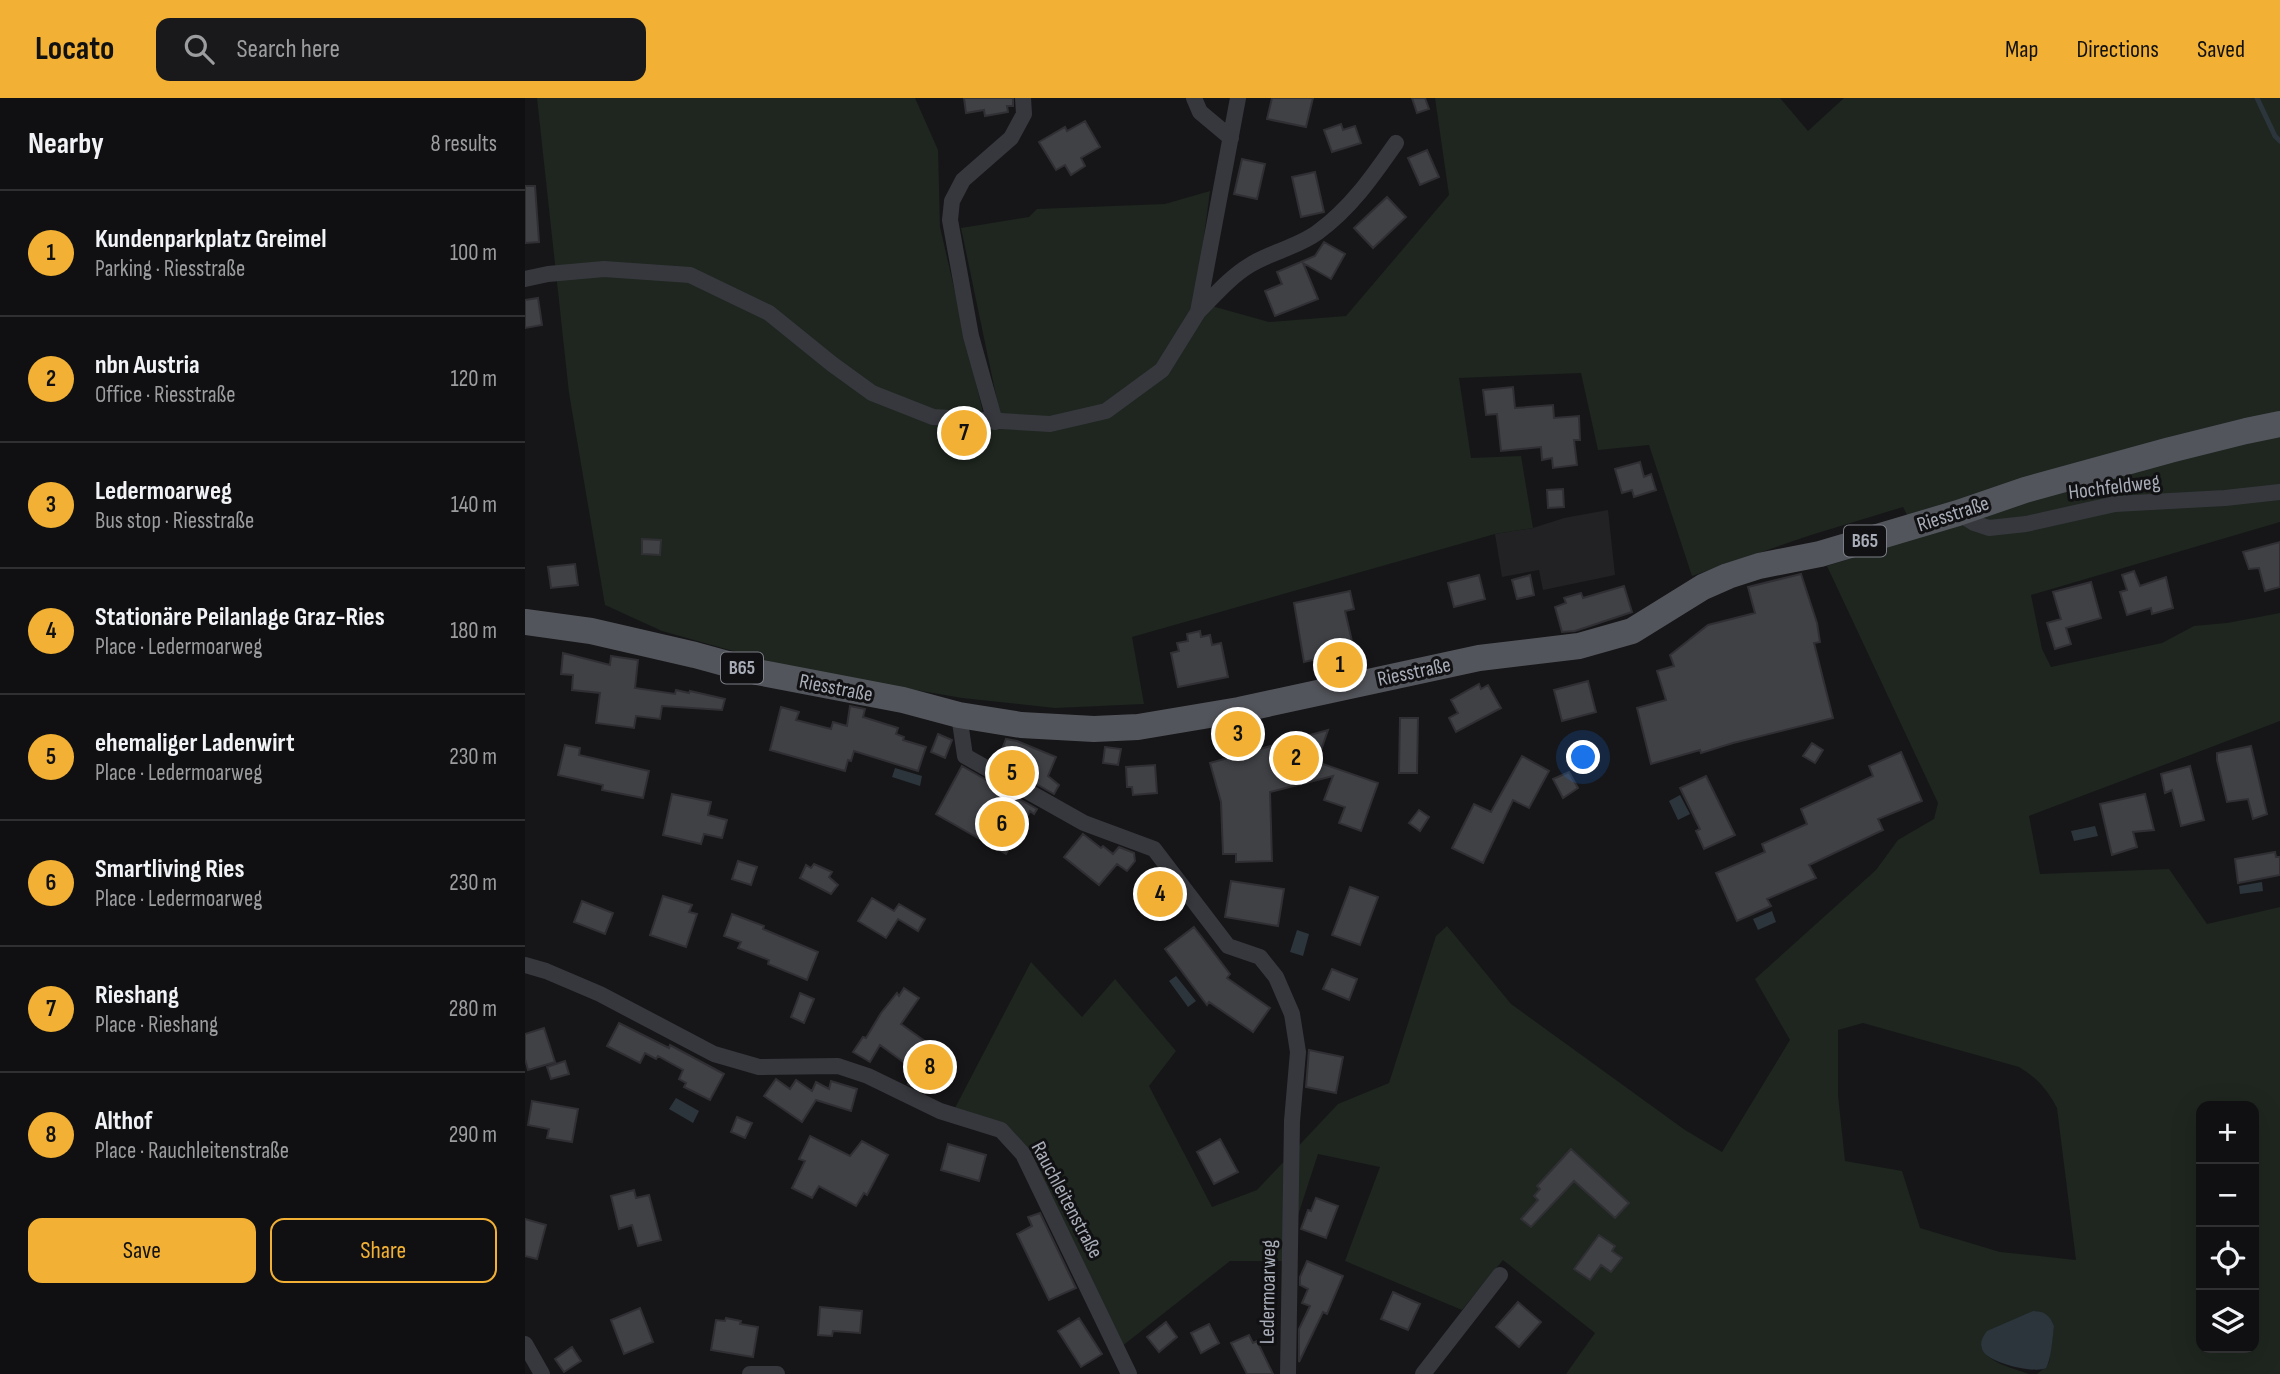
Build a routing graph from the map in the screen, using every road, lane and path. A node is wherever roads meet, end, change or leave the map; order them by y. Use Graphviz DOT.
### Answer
graph roads {
  1 [pos="1023,98"];
  2 [pos="1193,98"];
  3 [pos="1238,98"];
  4 [pos="1231,138"];
  5 [pos="1396,143"];
  6 [pos="525,279"];
  7 [pos="1198,312"];
  8 [pos="995,422"];
  9 [pos="2280,424"];
  10 [pos="2280,492"];
  11 [pos="1958,513"];
  12 [pos="525,622"];
  13 [pos="959,715"];
  14 [pos="525,965"];
  15 [pos="1500,1275"];
  16 [pos="525,1344"];
  17 [pos="542,1374"];
  18 [pos="750,1374"];
  19 [pos="777,1374"];
  20 [pos="1129,1374"];
  21 [pos="1287,1374"];
  22 [pos="1423,1374"];
  1 -- 8 [label="street"];
  2 -- 4 [label="street"];
  3 -- 4 [label="street"];
  4 -- 7 [label="street"];
  5 -- 7 [label="street"];
  6 -- 8 [label="street"];
  7 -- 8 [label="street"];
  9 -- 11 [label="main road, Riesstraße / B65"];
  10 -- 11 [label="street, Hochfeldweg"];
  11 -- 13 [label="main road, Riesstraße / B65"];
  12 -- 13 [label="main road, Riesstraße / B65"];
  13 -- 21 [label="street, Ledermoarweg"];
  14 -- 20 [label="street, Rauchleitenstraße"];
  15 -- 22 [label="street"];
  16 -- 17 [label="street"];
  18 -- 19 [label="street"];
}
